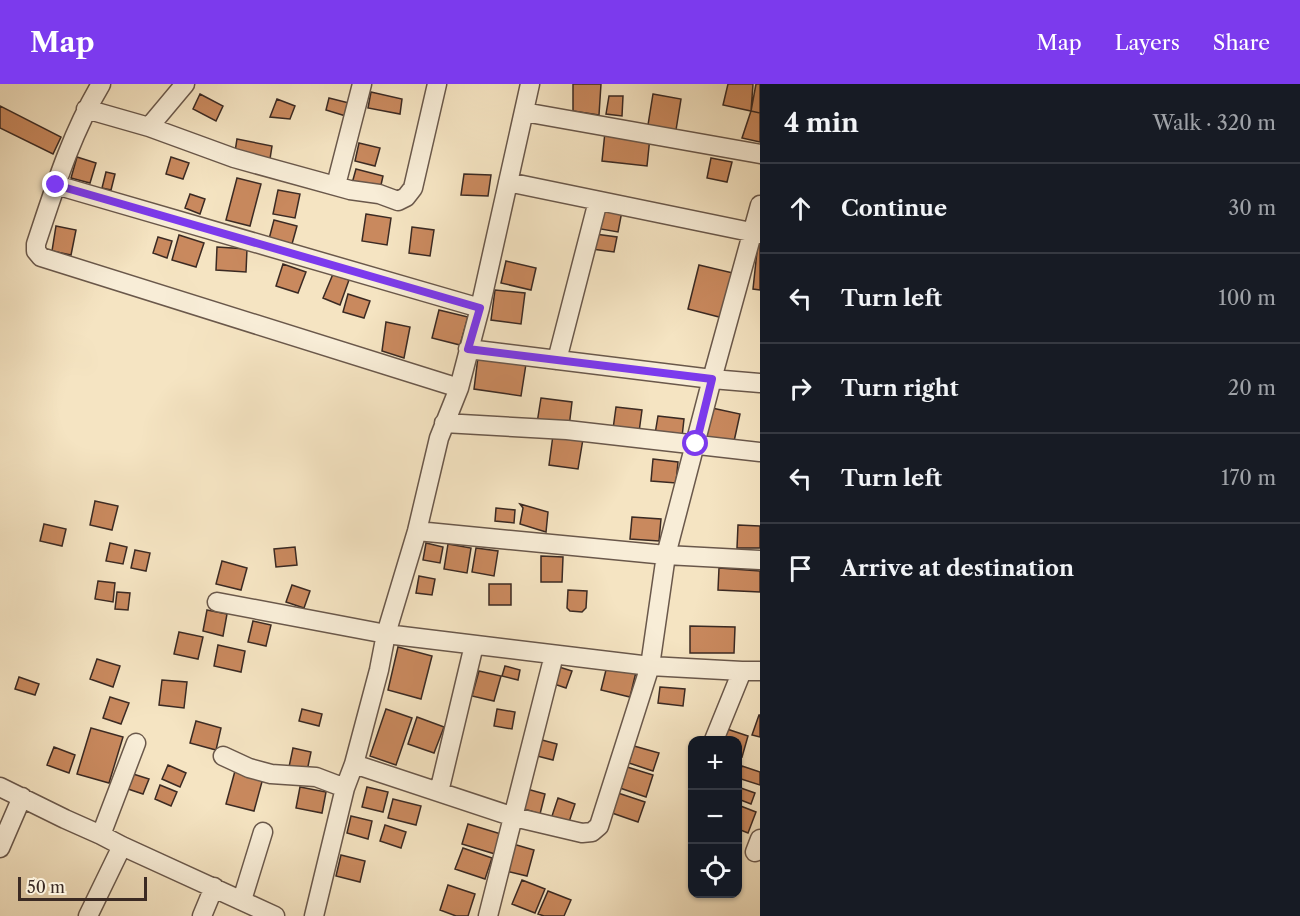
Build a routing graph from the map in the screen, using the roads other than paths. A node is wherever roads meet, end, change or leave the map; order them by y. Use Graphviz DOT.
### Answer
graph roads {
  1 [pos="101,84"];
  2 [pos="185,84"];
  3 [pos="362,84"];
  4 [pos="437,84"];
  5 [pos="530,84"];
  6 [pos="86,109"];
  7 [pos="524,112"];
  8 [pos="148,127"];
  9 [pos="760,154"];
  10 [pos="508,182"];
  11 [pos="56,185"];
  12 [pos="336,185"];
  13 [pos="598,201"];
  14 [pos="760,205"];
  15 [pos="756,233"];
  16 [pos="480,308"];
  17 [pos="468,349"];
  18 [pos="557,360"];
  19 [pos="712,379"];
  20 [pos="760,383"];
  21 [pos="459,388"];
  22 [pos="444,423"];
  23 [pos="696,444"];
  24 [pos="760,452"];
  25 [pos="417,531"];
  26 [pos="666,555"];
  27 [pos="760,560"];
  28 [pos="216,602"];
  29 [pos="386,634"];
  30 [pos="474,645"];
  31 [pos="554,655"];
  32 [pos="650,666"];
  33 [pos="751,671"];
  34 [pos="717,736"];
  35 [pos="136,743"];
  36 [pos="223,756"];
  37 [pos="354,764"];
  38 [pos="0,787"];
  39 [pos="345,788"];
  40 [pos="439,792"];
  41 [pos="22,797"];
  42 [pos="514,817"];
  43 [pos="262,832"];
  44 [pos="101,835"];
  45 [pos="122,846"];
  46 [pos="0,848"];
  47 [pos="214,887"];
  48 [pos="242,900"];
  49 [pos="88,916"];
  50 [pos="202,916"];
  51 [pos="275,916"];
  52 [pos="315,916"];
  53 [pos="488,916"];
  1 -- 6 [label="street"];
  2 -- 8 [label="street"];
  3 -- 12 [label="street"];
  4 -- 12 [label="street"];
  5 -- 7 [label="street"];
  6 -- 8 [label="street"];
  6 -- 11 [label="street"];
  7 -- 9 [label="street"];
  7 -- 10 [label="street"];
  8 -- 12 [label="street"];
  10 -- 13 [label="street"];
  10 -- 16 [label="street"];
  11 -- 16 [label="street"];
  11 -- 21 [label="street"];
  13 -- 15 [label="street"];
  13 -- 18 [label="street"];
  14 -- 15 [label="street"];
  15 -- 19 [label="street"];
  16 -- 17 [label="street"];
  17 -- 18 [label="street"];
  17 -- 21 [label="street"];
  18 -- 19 [label="street"];
  19 -- 20 [label="street"];
  19 -- 23 [label="street"];
  21 -- 22 [label="street"];
  22 -- 23 [label="street"];
  22 -- 25 [label="street"];
  23 -- 24 [label="street"];
  23 -- 26 [label="street"];
  25 -- 26 [label="street"];
  25 -- 29 [label="street"];
  26 -- 27 [label="street"];
  26 -- 32 [label="street"];
  28 -- 29 [label="street"];
  29 -- 30 [label="street"];
  29 -- 37 [label="street"];
  30 -- 31 [label="street"];
  30 -- 40 [label="street"];
  31 -- 32 [label="street"];
  31 -- 42 [label="street"];
  32 -- 33 [label="street"];
  32 -- 42 [label="street"];
  33 -- 34 [label="street"];
  35 -- 44 [label="street"];
  36 -- 39 [label="street"];
  37 -- 39 [label="street"];
  37 -- 40 [label="street"];
  38 -- 41 [label="street"];
  39 -- 52 [label="street"];
  40 -- 42 [label="street"];
  41 -- 44 [label="street"];
  41 -- 46 [label="street"];
  42 -- 53 [label="street"];
  43 -- 48 [label="street"];
  44 -- 45 [label="street"];
  45 -- 47 [label="street"];
  45 -- 49 [label="street"];
  47 -- 48 [label="street"];
  47 -- 50 [label="street"];
  48 -- 51 [label="street"];
}
